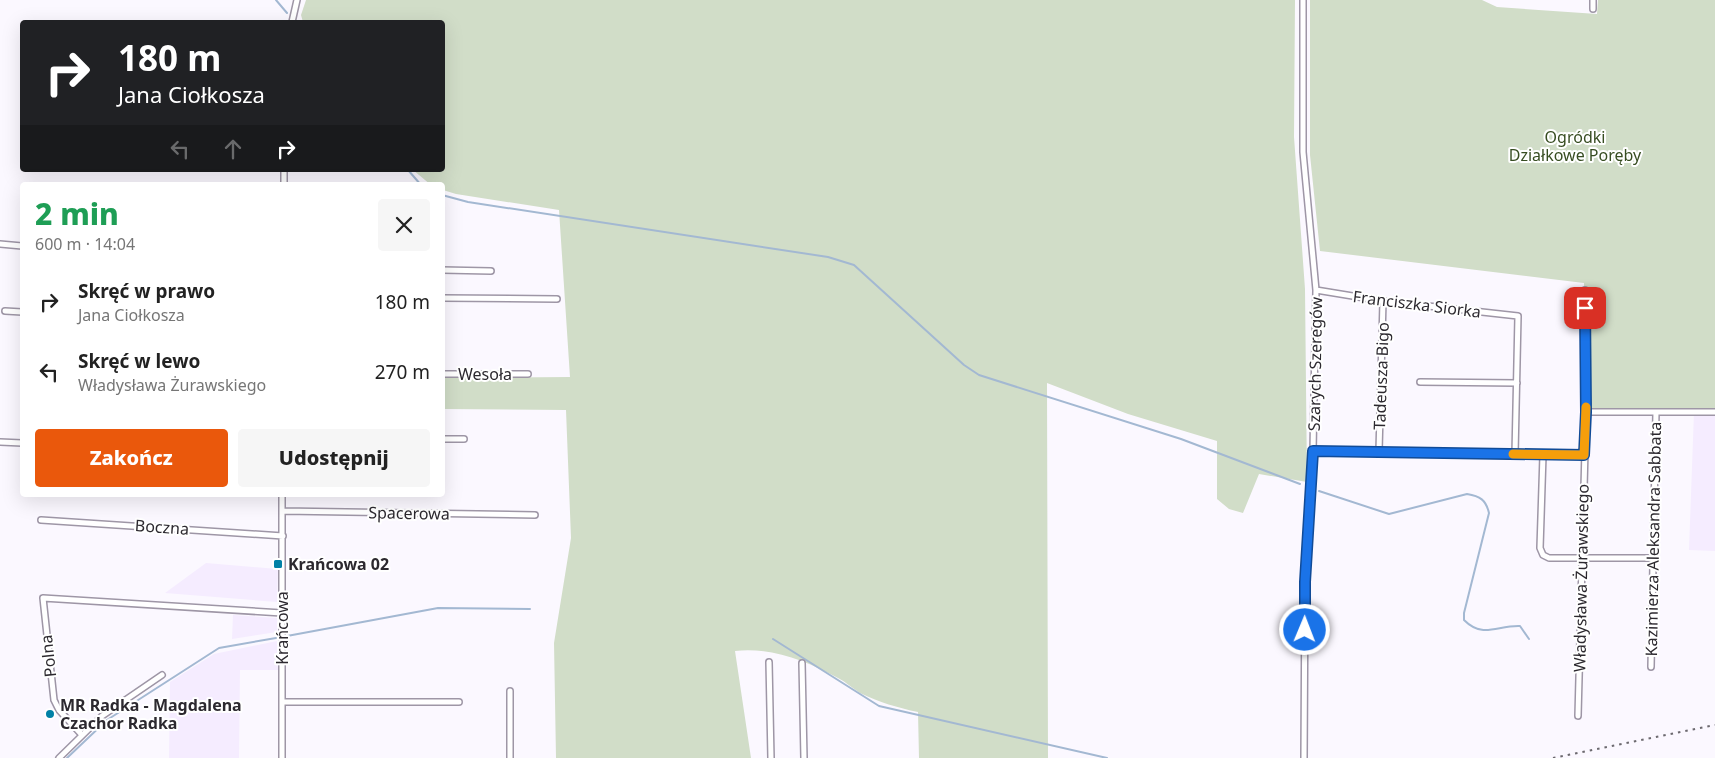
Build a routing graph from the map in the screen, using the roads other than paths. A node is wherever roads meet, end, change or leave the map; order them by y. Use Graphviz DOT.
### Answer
graph roads {
  1 [pos="297,0"];
  2 [pos="1303,0"];
  3 [pos="1593,0"];
  4 [pos="1593,10"];
  5 [pos="292,20"];
  6 [pos="0,244"];
  7 [pos="20,246"];
  8 [pos="445,270"];
  9 [pos="491,271"];
  10 [pos="1316,290"];
  11 [pos="1585,290"];
  12 [pos="445,298"];
  13 [pos="557,299"];
  14 [pos="1383,301"];
  15 [pos="6,311"];
  16 [pos="20,312"];
  17 [pos="445,374"];
  18 [pos="528,374"];
  19 [pos="1420,382"];
  20 [pos="1517,383"];
  21 [pos="1586,412"];
  22 [pos="1656,412"];
  23 [pos="1715,412"];
  24 [pos="445,439"];
  25 [pos="464,439"];
  26 [pos="0,442"];
  27 [pos="20,443"];
  28 [pos="1313,451"];
  29 [pos="1379,451"];
  30 [pos="1515,454"];
  31 [pos="1542,455"];
  32 [pos="1584,455"];
  33 [pos="282,497"];
  34 [pos="282,511"];
  35 [pos="535,515"];
  36 [pos="40,520"];
  37 [pos="283,536"];
  38 [pos="1653,558"];
  39 [pos="1581,559"];
  40 [pos="282,613"];
  41 [pos="769,662"];
  42 [pos="802,663"];
  43 [pos="1651,667"];
  44 [pos="162,675"];
  45 [pos="510,691"];
  46 [pos="282,702"];
  47 [pos="459,702"];
  48 [pos="1578,716"];
  49 [pos="82,735"];
  50 [pos="59,758"];
  51 [pos="282,758"];
  52 [pos="510,758"];
  53 [pos="770,758"];
  54 [pos="804,758"];
  55 [pos="1304,758"];
  1 -- 5 [label="street"];
  2 -- 10 [label="street, Szarych Szeregów"];
  3 -- 4 [label="street"];
  6 -- 7 [label="street"];
  8 -- 9 [label="street"];
  10 -- 14 [label="street, Franciszka Siorka"];
  10 -- 28 [label="street, Szarych Szeregów"];
  11 -- 21 [label="street, Władysława Żurawskiego"];
  12 -- 13 [label="street"];
  14 -- 20 [label="street, Franciszka Siorka"];
  14 -- 29 [label="street, Tadeusza Bigo"];
  15 -- 16 [label="street"];
  17 -- 18 [label="street, Wesoła"];
  19 -- 20 [label="street"];
  20 -- 30 [label="street"];
  21 -- 22 [label="street"];
  21 -- 32 [label="street, Władysława Żurawskiego"];
  22 -- 23 [label="street"];
  22 -- 38 [label="street, Kazimierza Aleksandra Sabbata"];
  24 -- 25 [label="street"];
  26 -- 27 [label="street"];
  28 -- 29 [label="street"];
  28 -- 55 [label="street, Szarych Szeregów"];
  29 -- 30 [label="street"];
  30 -- 31 [label="street"];
  31 -- 32 [label="street"];
  31 -- 39 [label="street"];
  32 -- 39 [label="street, Władysława Żurawskiego"];
  33 -- 34 [label="street, Krańcowa"];
  34 -- 35 [label="street, Spacerowa"];
  34 -- 37 [label="street, Krańcowa"];
  36 -- 37 [label="street, Boczna"];
  37 -- 40 [label="street, Krańcowa"];
  38 -- 39 [label="street"];
  38 -- 43 [label="street, Kazimierza Aleksandra Sabbata"];
  39 -- 48 [label="street, Władysława Żurawskiego"];
  40 -- 46 [label="street, Krańcowa"];
  40 -- 49 [label="street, Polna"];
  41 -- 53 [label="street"];
  42 -- 54 [label="street"];
  44 -- 49 [label="street"];
  45 -- 52 [label="street"];
  46 -- 47 [label="street"];
  46 -- 51 [label="street, Krańcowa"];
  49 -- 50 [label="street"];
}
